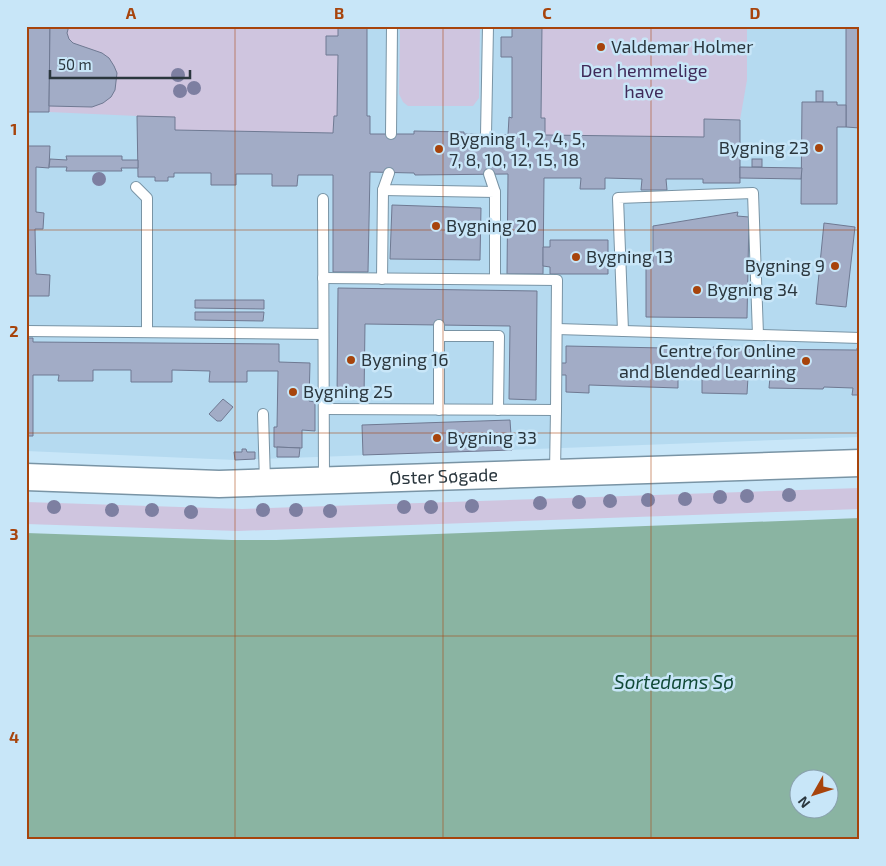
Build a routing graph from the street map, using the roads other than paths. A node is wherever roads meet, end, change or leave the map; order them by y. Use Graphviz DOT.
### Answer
graph roads {
  1 [pos="392,26"];
  2 [pos="488,26"];
  3 [pos="391,134"];
  4 [pos="486,135"];
  5 [pos="389,173"];
  6 [pos="489,174"];
  7 [pos="136,187"];
  8 [pos="383,190"];
  9 [pos="495,192"];
  10 [pos="323,199"];
  11 [pos="323,278"];
  12 [pos="382,279"];
  13 [pos="495,279"];
  14 [pos="557,329"];
  15 [pos="26,331"];
  16 [pos="623,331"];
  17 [pos="147,332"];
  18 [pos="323,334"];
  19 [pos="758,335"];
  20 [pos="860,338"];
  21 [pos="324,409"];
  22 [pos="439,410"];
  23 [pos="498,410"];
  24 [pos="556,410"];
  25 [pos="263,414"];
  26 [pos="860,463"];
  27 [pos="555,474"];
  28 [pos="26,477"];
  29 [pos="324,481"];
  30 [pos="265,483"];
  1 -- 3 [label="lane"];
  2 -- 4 [label="lane"];
  5 -- 8 [label="lane"];
  6 -- 9 [label="lane"];
  7 -- 17 [label="lane"];
  8 -- 9 [label="lane"];
  8 -- 12 [label="lane"];
  9 -- 13 [label="lane"];
  10 -- 11 [label="lane"];
  11 -- 12 [label="lane"];
  11 -- 18 [label="lane"];
  12 -- 13 [label="lane"];
  13 -- 14 [label="lane"];
  14 -- 16 [label="lane"];
  14 -- 24 [label="lane"];
  15 -- 17 [label="lane"];
  16 -- 19 [label="lane"];
  16 -- 19 [label="lane"];
  17 -- 18 [label="lane"];
  18 -- 21 [label="lane"];
  19 -- 20 [label="lane"];
  21 -- 22 [label="lane"];
  21 -- 29 [label="lane"];
  22 -- 23 [label="lane"];
  22 -- 23 [label="lane"];
  23 -- 24 [label="lane"];
  24 -- 27 [label="lane"];
  25 -- 30 [label="lane"];
  26 -- 27 [label="street, Øster Søgade"];
  27 -- 29 [label="street, Øster Søgade"];
  28 -- 30 [label="street, Øster Søgade"];
  29 -- 30 [label="street, Øster Søgade"];
}
